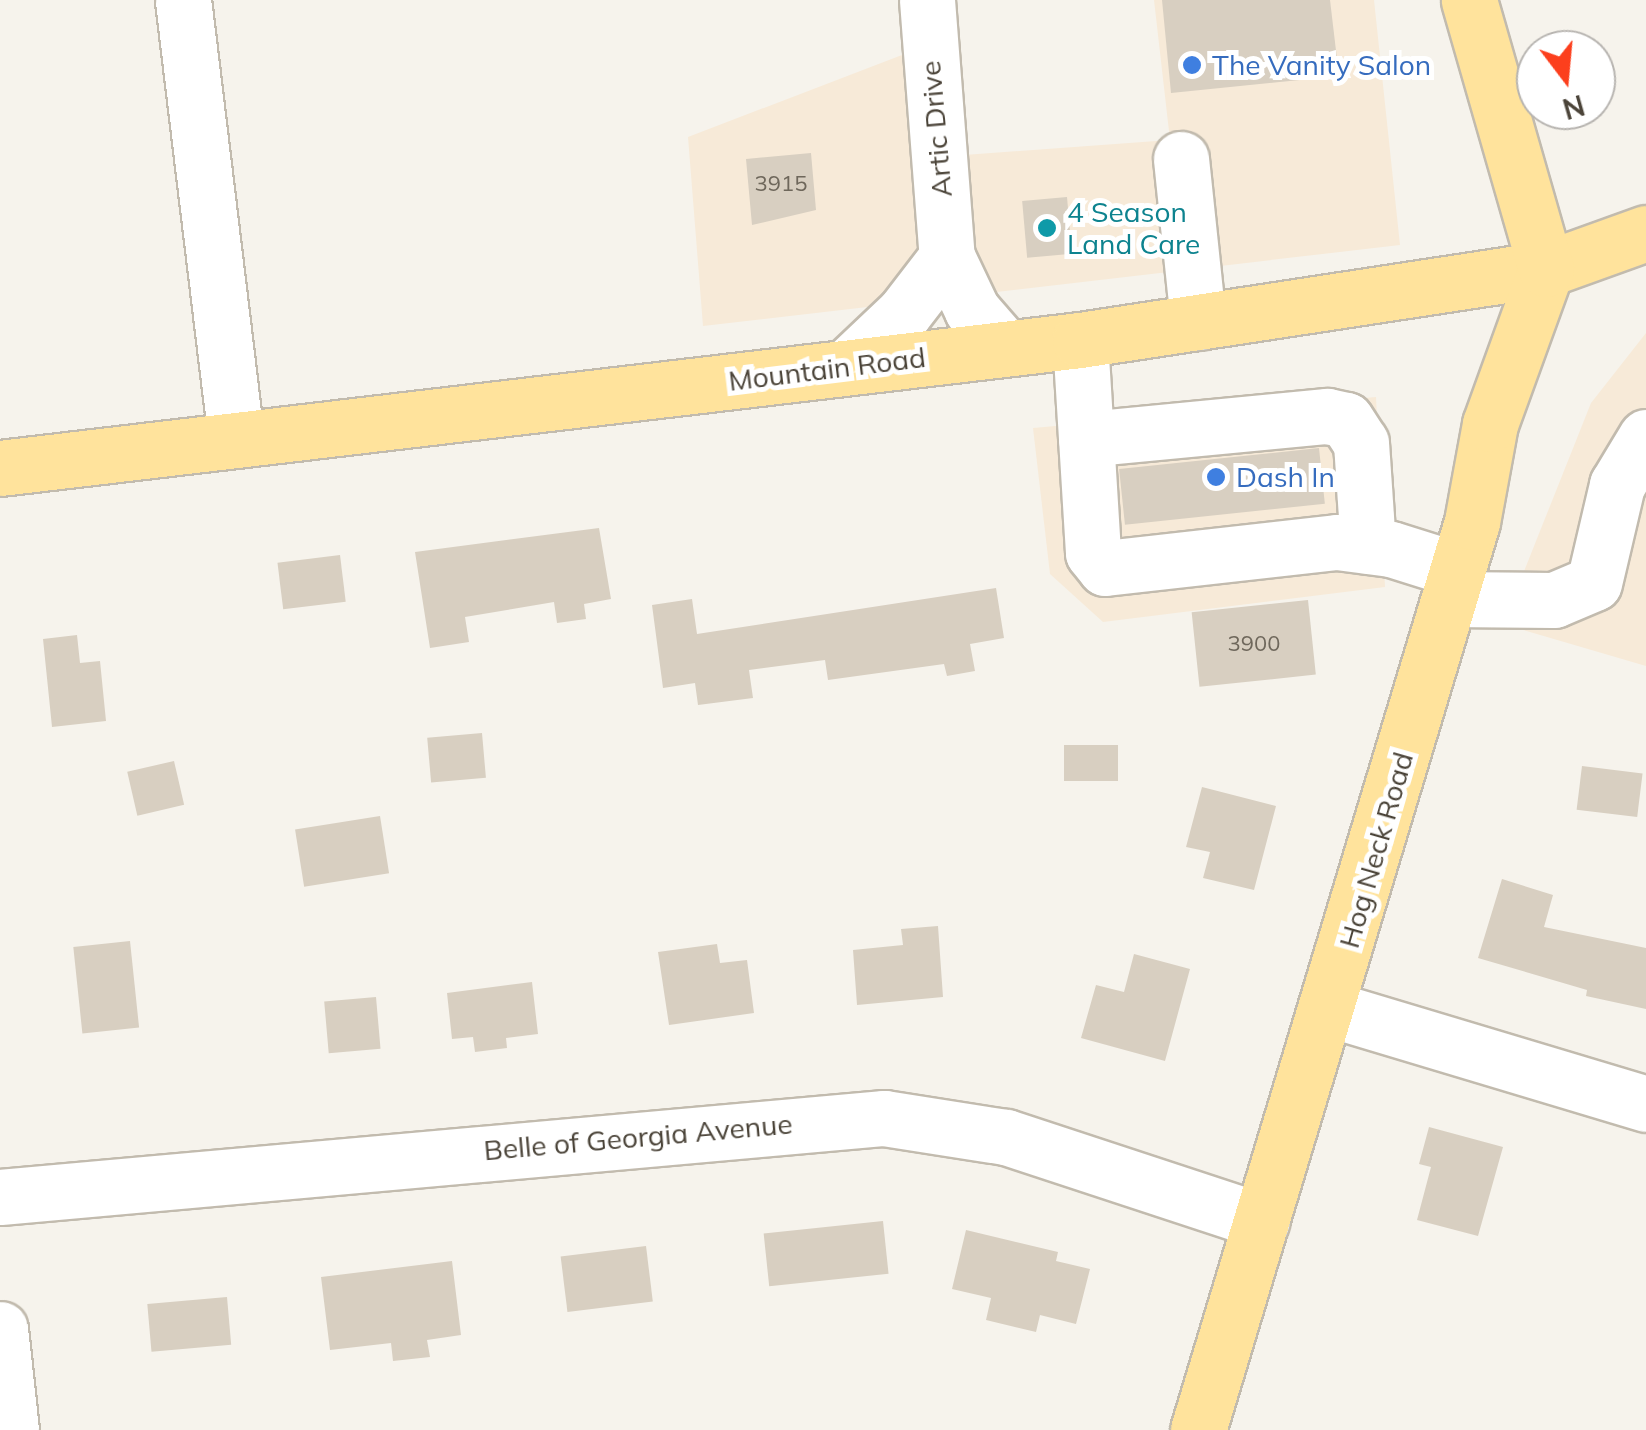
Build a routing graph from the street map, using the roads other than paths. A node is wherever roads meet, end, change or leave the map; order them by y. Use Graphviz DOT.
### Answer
graph roads {
  1 [pos="927,0"];
  2 [pos="1469,0"];
  3 [pos="197,1"];
  4 [pos="1181,160"];
  5 [pos="1646,234"];
  6 [pos="947,257"];
  7 [pos="1546,269"];
  8 [pos="1198,322"];
  9 [pos="1080,340"];
  10 [pos="1005,348"];
  11 [pos="848,366"];
  12 [pos="1646,436"];
  13 [pos="1086,439"];
  14 [pos="236,440"];
  15 [pos="0,468"];
  16 [pos="1368,546"];
  17 [pos="1454,585"];
  18 [pos="1330,1009"];
  19 [pos="1646,1104"];
  20 [pos="0,1197"];
  21 [pos="1262,1221"];
  22 [pos="0,1329"];
  23 [pos="11,1430"];
  24 [pos="1198,1430"];
  1 -- 6 [label="street, Artic Drive"];
  2 -- 7 [label="main road"];
  3 -- 14 [label="street"];
  4 -- 8 [label="street"];
  5 -- 7 [label="main road, Mountain Road"];
  6 -- 10 [label="street, Artic Drive"];
  6 -- 11 [label="street"];
  7 -- 8 [label="main road, Mountain Road"];
  7 -- 17 [label="main road, Hog Neck Road"];
  8 -- 9 [label="main road, Mountain Road"];
  9 -- 10 [label="main road, Mountain Road"];
  9 -- 13 [label="street"];
  10 -- 11 [label="main road, Mountain Road"];
  11 -- 14 [label="main road, Mountain Road"];
  12 -- 17 [label="street"];
  13 -- 16 [label="street"];
  13 -- 16 [label="street"];
  14 -- 15 [label="main road, Mountain Road"];
  16 -- 17 [label="street"];
  17 -- 18 [label="main road, Hog Neck Road"];
  18 -- 19 [label="street"];
  18 -- 21 [label="main road, Hog Neck Road"];
  20 -- 21 [label="street, Belle of Georgia Avenue"];
  21 -- 24 [label="main road, Hog Neck Road"];
  22 -- 23 [label="street"];
}
